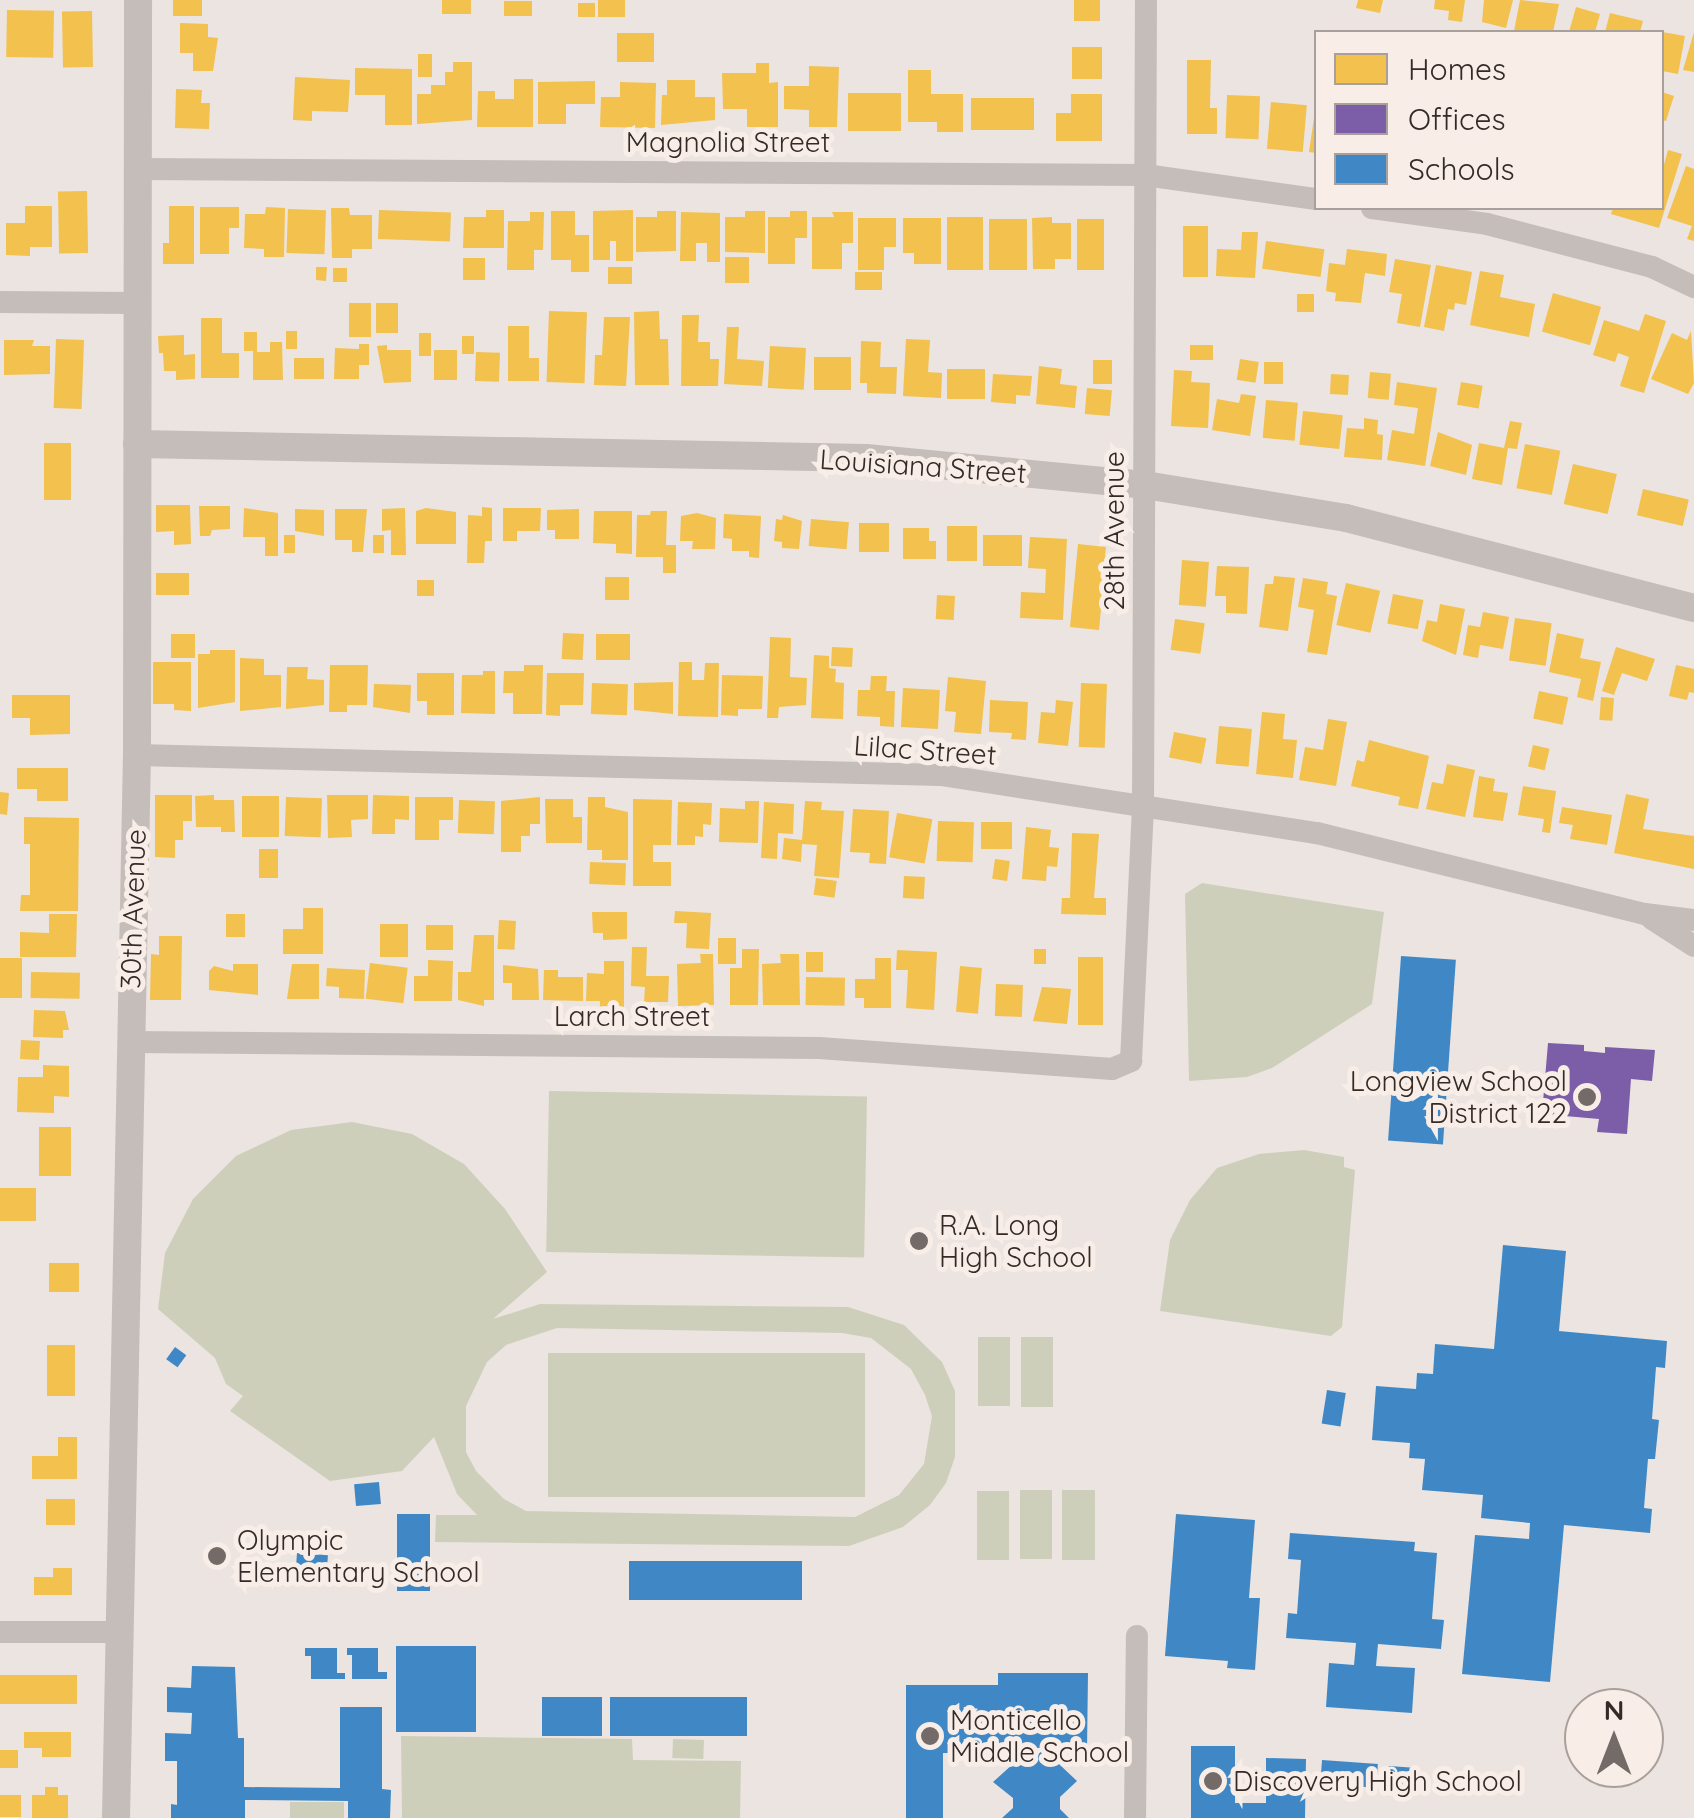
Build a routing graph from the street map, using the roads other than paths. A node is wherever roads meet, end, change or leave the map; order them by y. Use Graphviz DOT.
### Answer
graph roads {
  1 [pos="138,0"];
  2 [pos="1146,0"];
  3 [pos="138,169"];
  4 [pos="1145,174"];
  5 [pos="1314,200"];
  6 [pos="1386,210"];
  7 [pos="1694,286"];
  8 [pos="0,302"];
  9 [pos="135,303"];
  10 [pos="137,444"];
  11 [pos="1144,485"];
  12 [pos="1694,608"];
  13 [pos="137,755"];
  14 [pos="1142,808"];
  15 [pos="1645,914"];
  16 [pos="1694,920"];
  17 [pos="1694,946"];
  18 [pos="130,1042"];
  19 [pos="1131,1061"];
  20 [pos="0,1632"];
  21 [pos="117,1632"];
  22 [pos="1136,1636"];
  23 [pos="116,1818"];
  24 [pos="1135,1818"];
  1 -- 3 [label="street, 30th Avenue"];
  2 -- 4 [label="street, 28th Avenue"];
  3 -- 4 [label="street, Magnolia Street"];
  3 -- 9 [label="street, 30th Avenue"];
  4 -- 5 [label="street, Magnolia Street"];
  4 -- 11 [label="street, 28th Avenue"];
  6 -- 7 [label="street"];
  8 -- 9 [label="street"];
  9 -- 10 [label="street, 30th Avenue"];
  10 -- 11 [label="street, Louisiana Street"];
  10 -- 13 [label="street, 30th Avenue"];
  11 -- 12 [label="street, Louisiana Street"];
  11 -- 14 [label="street, 28th Avenue"];
  13 -- 14 [label="street, Lilac Street"];
  13 -- 18 [label="street, 30th Avenue"];
  14 -- 15 [label="street, Lilac Street"];
  14 -- 19 [label="street, 28th Avenue"];
  15 -- 16 [label="street, Lilac Street"];
  15 -- 17 [label="street"];
  18 -- 19 [label="street, Larch Street"];
  18 -- 21 [label="street, 30th Avenue"];
  20 -- 21 [label="street"];
  21 -- 23 [label="street, 30th Avenue"];
  22 -- 24 [label="street"];
}
